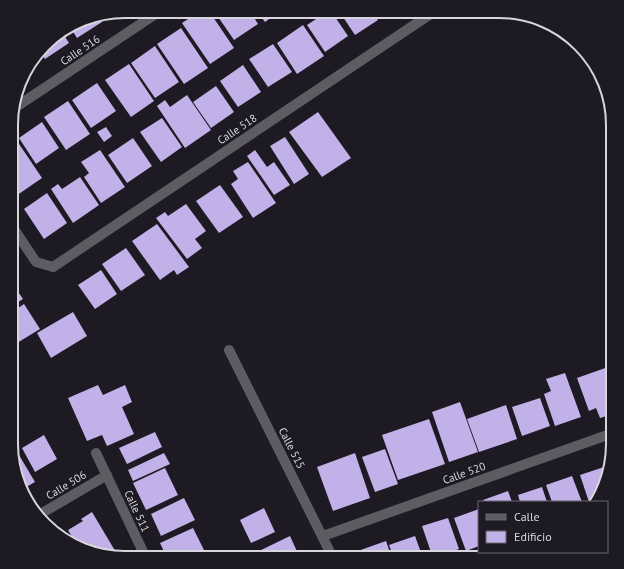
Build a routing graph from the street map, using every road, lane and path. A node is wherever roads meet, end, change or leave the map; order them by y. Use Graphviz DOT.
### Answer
graph roads {
  1 [pos="150,18"];
  2 [pos="425,18"];
  3 [pos="20,104"];
  4 [pos="18,235"];
  5 [pos="230,350"];
  6 [pos="606,435"];
  7 [pos="96,453"];
  8 [pos="107,475"];
  9 [pos="42,513"];
  10 [pos="323,536"];
  11 [pos="143,551"];
  12 [pos="330,551"];
  1 -- 3 [label="street, Calle 516"];
  2 -- 4 [label="street, Calle 518"];
  5 -- 10 [label="street, Calle 515"];
  6 -- 10 [label="street, Calle 520"];
  7 -- 8 [label="street, Calle 511"];
  8 -- 9 [label="street, Calle 506"];
  8 -- 11 [label="street, Calle 511"];
  10 -- 12 [label="street, Calle 515"];
}
